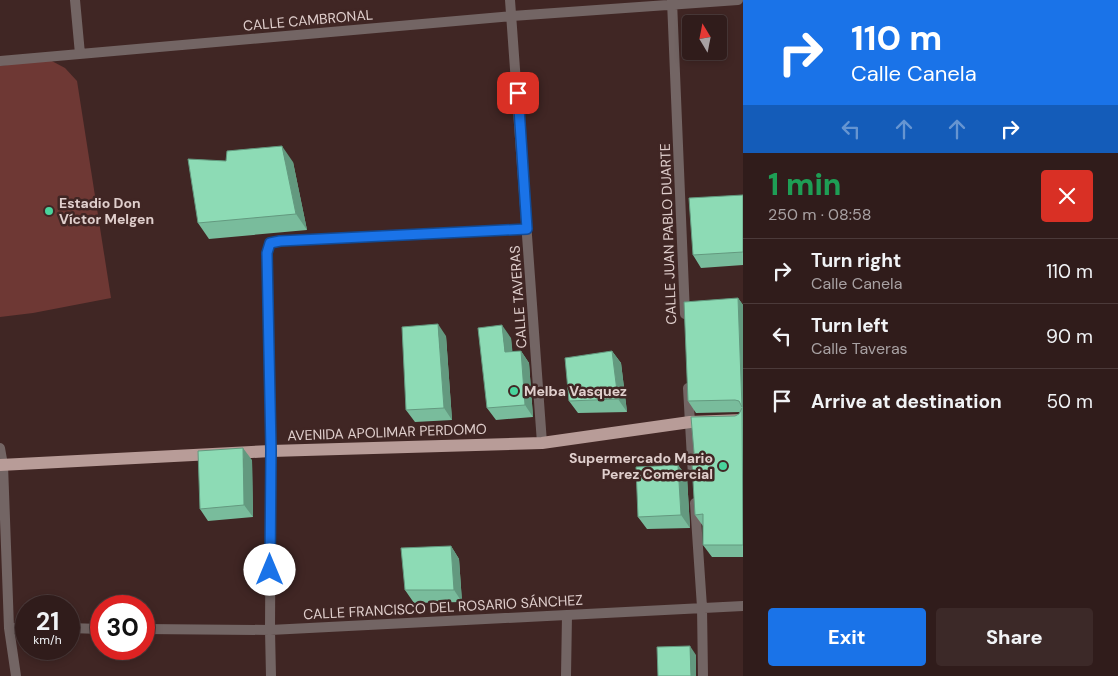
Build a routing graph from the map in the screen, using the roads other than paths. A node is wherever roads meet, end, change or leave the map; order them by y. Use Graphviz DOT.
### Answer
graph roads {
  1 [pos="75,0"];
  2 [pos="510,0"];
  3 [pos="738,0"];
  4 [pos="672,3"];
  5 [pos="512,16"];
  6 [pos="80,54"];
  7 [pos="0,61"];
  8 [pos="527,229"];
  9 [pos="686,323"];
  10 [pos="688,382"];
  11 [pos="743,420"];
  12 [pos="690,422"];
  13 [pos="542,443"];
  14 [pos="0,448"];
  15 [pos="271,450"];
  16 [pos="1,465"];
  17 [pos="743,606"];
  18 [pos="702,607"];
  19 [pos="567,615"];
  20 [pos="9,628"];
  21 [pos="15,628"];
  22 [pos="155,629"];
  23 [pos="270,630"];
  24 [pos="16,676"];
  25 [pos="271,676"];
  26 [pos="566,676"];
  27 [pos="703,676"];
  1 -- 6 [label="street"];
  2 -- 5 [label="street, CALLE TAVERAS"];
  3 -- 4 [label="street, CALLE CAMBRONAL"];
  4 -- 5 [label="street, CALLE CAMBRONAL"];
  4 -- 9 [label="street, CALLE JUAN PABLO DUARTE"];
  5 -- 6 [label="street, CALLE CAMBRONAL"];
  5 -- 8 [label="street, CALLE TAVERAS"];
  6 -- 7 [label="street, CALLE CAMBRONAL"];
  8 -- 13 [label="street, CALLE TAVERAS"];
  8 -- 15 [label="street"];
  10 -- 12 [label="street"];
  11 -- 12 [label="main road, AVENIDA APOLIMAR PERDOMO"];
  12 -- 13 [label="main road, AVENIDA APOLIMAR PERDOMO"];
  12 -- 18 [label="street"];
  13 -- 15 [label="main road, AVENIDA APOLIMAR PERDOMO"];
  14 -- 16 [label="street"];
  15 -- 16 [label="main road, AVENIDA APOLIMAR PERDOMO"];
  15 -- 23 [label="street"];
  16 -- 20 [label="street"];
  17 -- 18 [label="street, CALLE FRANCISCO DEL ROSARIO SÁNCHEZ"];
  18 -- 19 [label="street, CALLE FRANCISCO DEL ROSARIO SÁNCHEZ"];
  18 -- 27 [label="street"];
  19 -- 23 [label="street, CALLE FRANCISCO DEL ROSARIO SÁNCHEZ"];
  19 -- 26 [label="street"];
  20 -- 21 [label="street"];
  20 -- 24 [label="street"];
  22 -- 23 [label="street, CALLE FRANCISCO DEL ROSARIO SÁNCHEZ"];
  23 -- 25 [label="street"];
}
